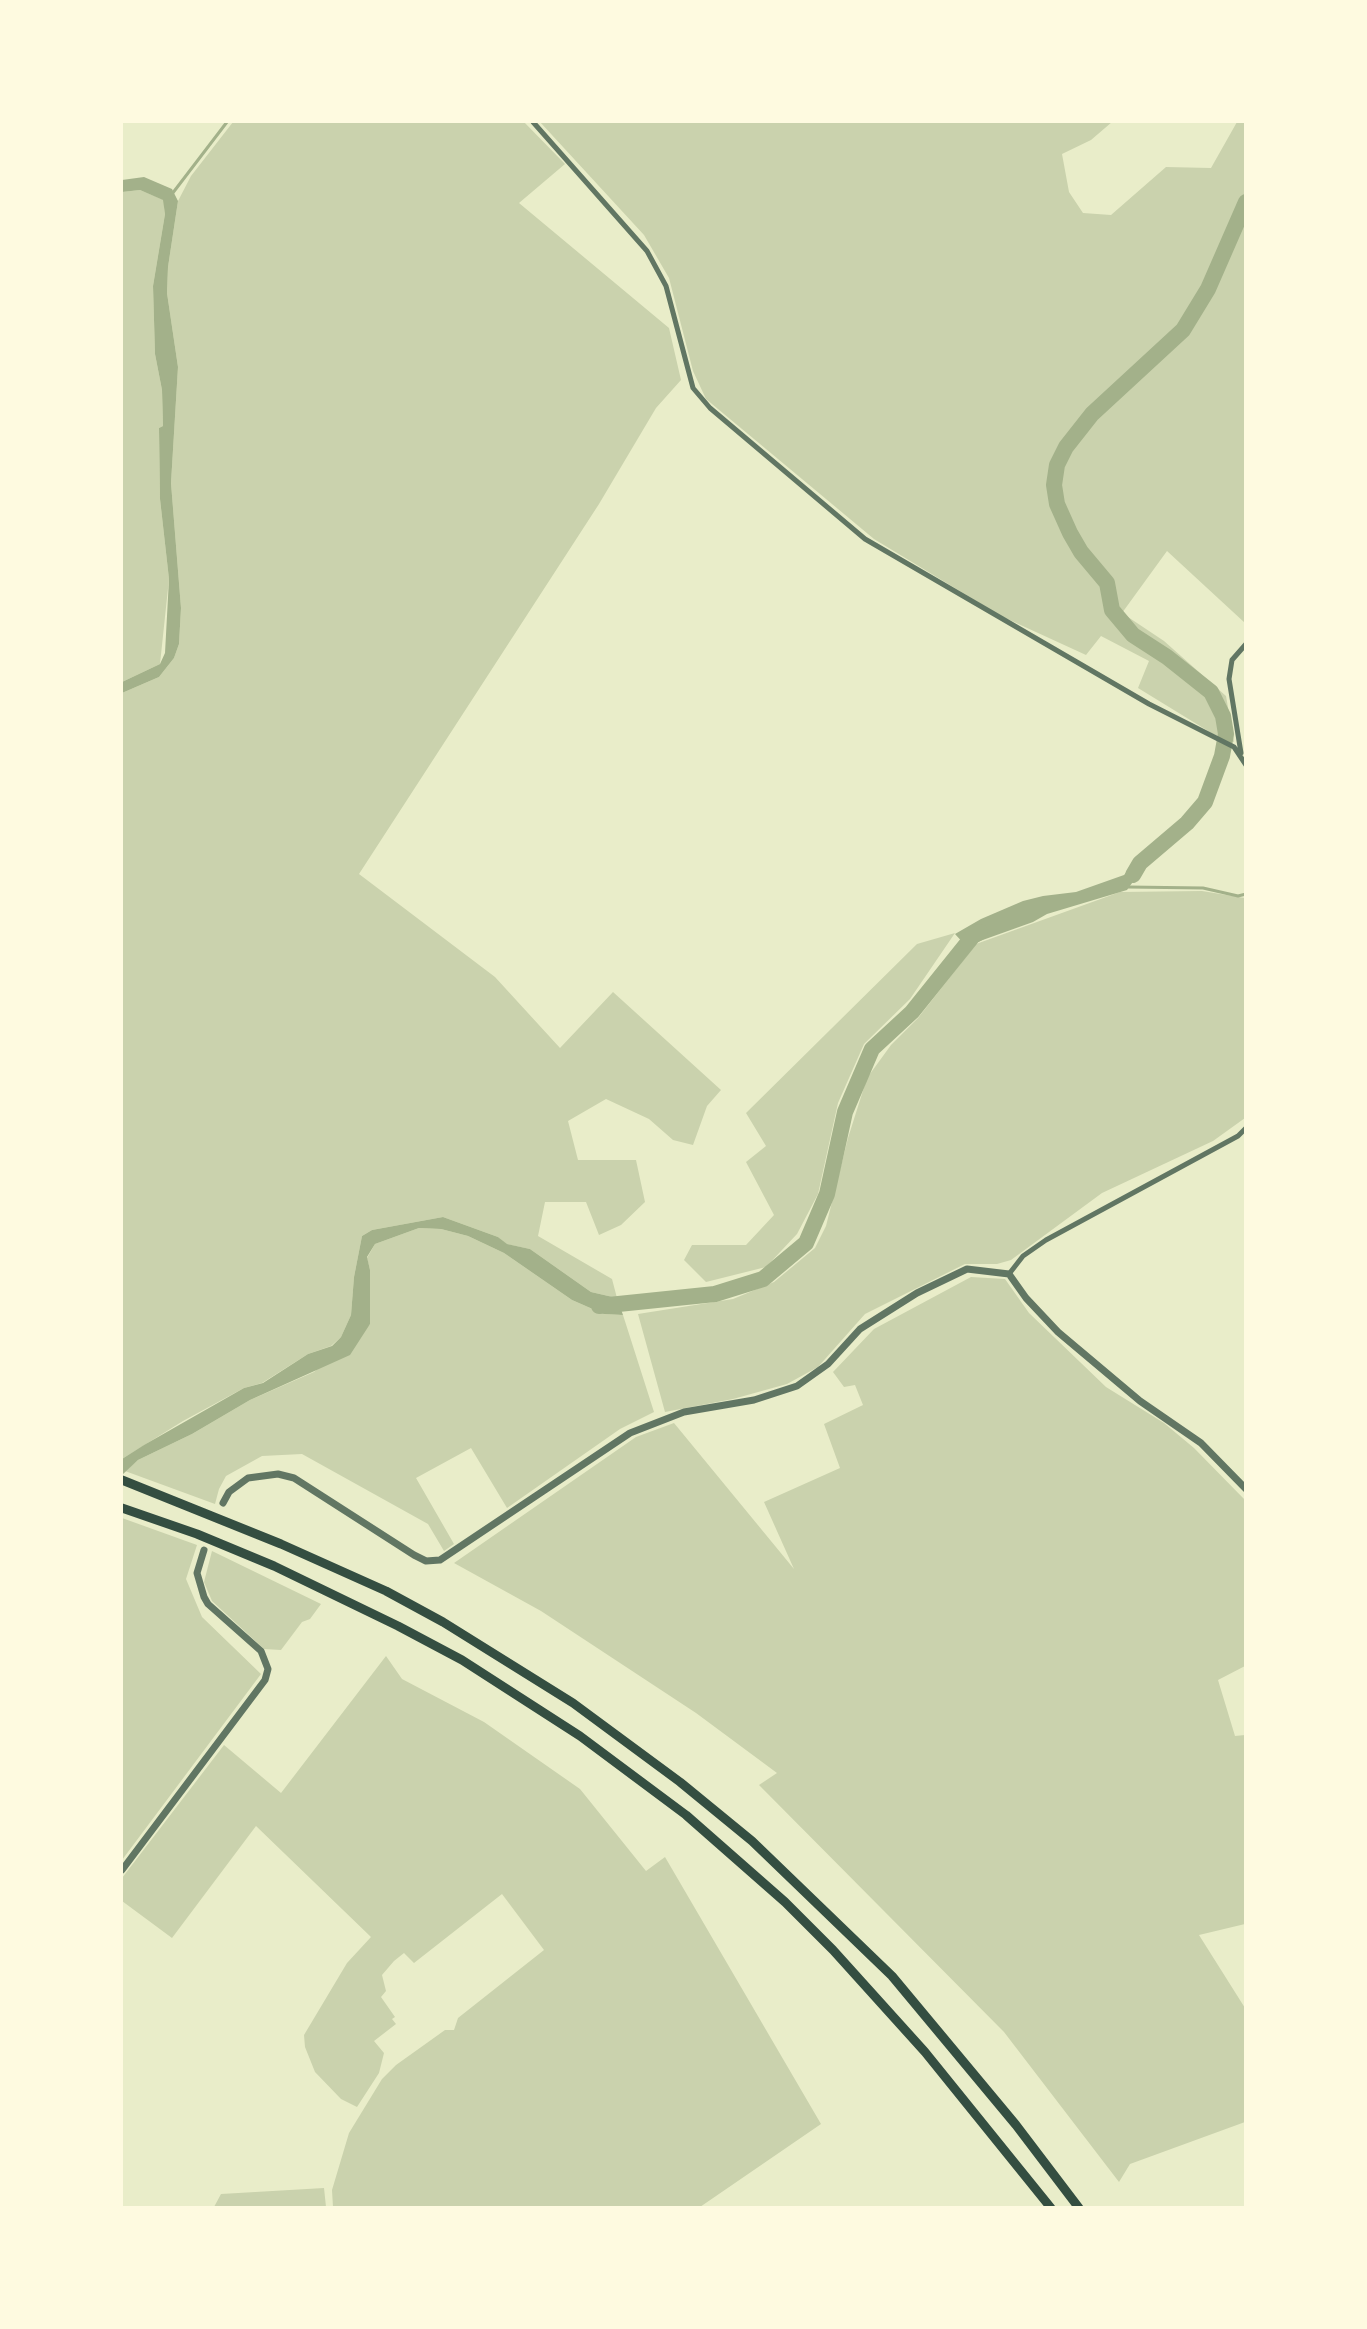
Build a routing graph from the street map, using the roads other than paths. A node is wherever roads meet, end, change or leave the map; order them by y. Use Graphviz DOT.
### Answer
graph roads {
  1 [pos="533,122"];
  2 [pos="1245,644"];
  3 [pos="1241,755"];
  4 [pos="1245,765"];
  5 [pos="1245,1128"];
  6 [pos="1009,1274"];
  7 [pos="123,1481"];
  8 [pos="1245,1489"];
  9 [pos="223,1503"];
  10 [pos="122,1508"];
  11 [pos="204,1550"];
  12 [pos="122,1870"];
  13 [pos="1051,2208"];
  14 [pos="1079,2208"];
  1 -- 3 [label="street"];
  2 -- 3 [label="street"];
  3 -- 4 [label="street"];
  5 -- 6 [label="street"];
  6 -- 8 [label="street"];
  6 -- 9 [label="street"];
  7 -- 14 [label="highway"];
  10 -- 13 [label="highway"];
  11 -- 12 [label="street"];
}
